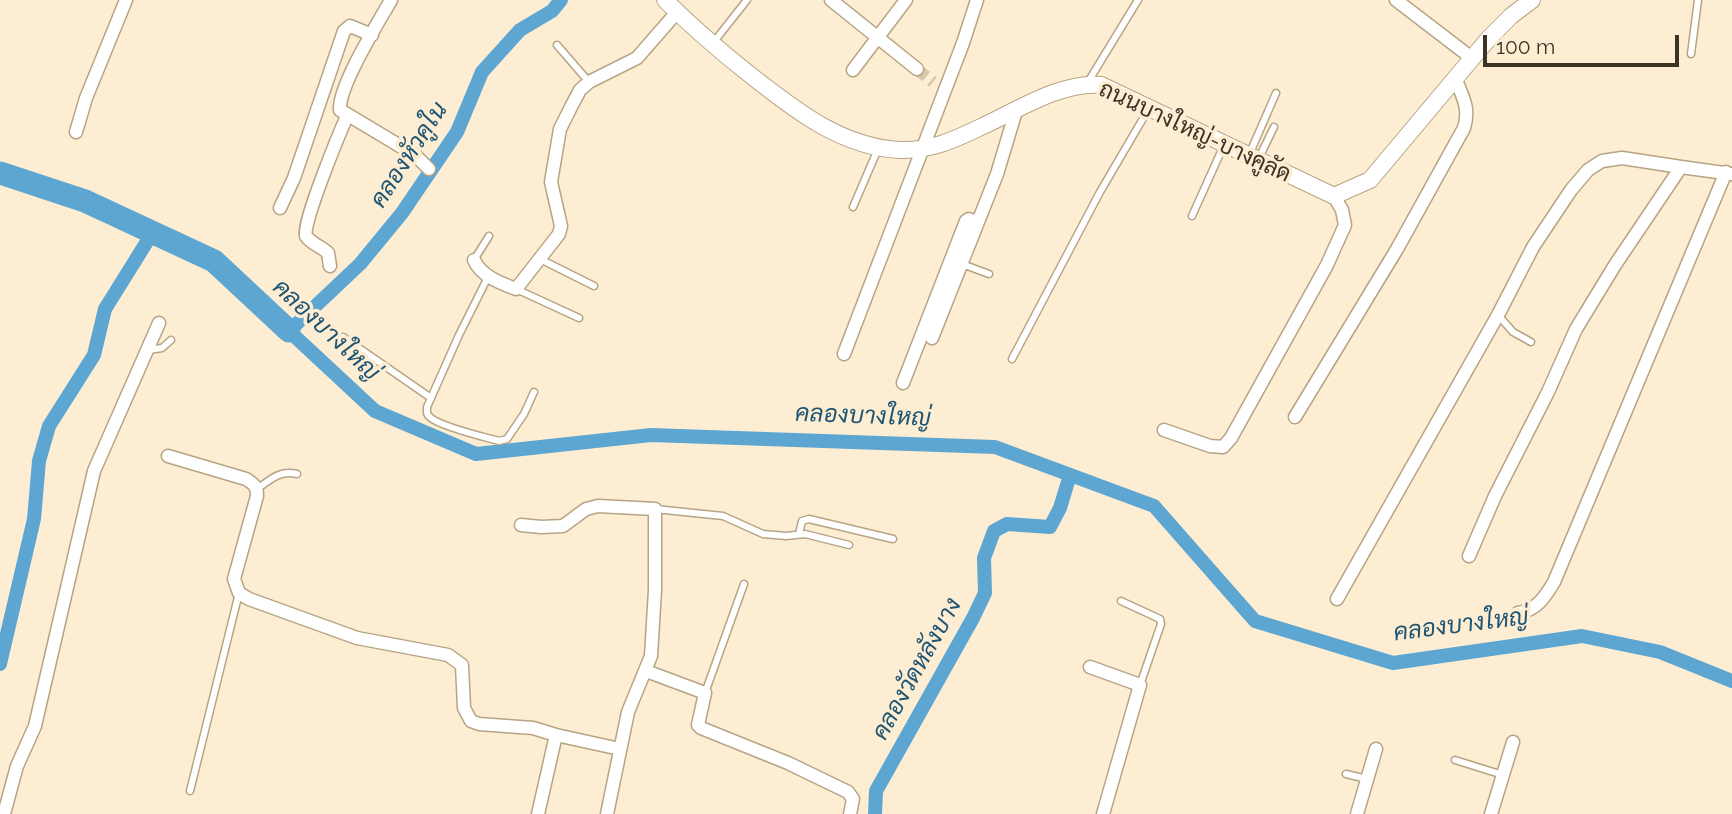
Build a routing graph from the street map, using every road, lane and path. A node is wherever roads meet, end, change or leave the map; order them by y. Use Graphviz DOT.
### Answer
graph roads {
  1 [pos="126,0"];
  2 [pos="391,0"];
  3 [pos="665,0"];
  4 [pos="747,0"];
  5 [pos="831,0"];
  6 [pos="906,0"];
  7 [pos="977,0"];
  8 [pos="1138,0"];
  9 [pos="1396,0"];
  10 [pos="1532,0"];
  11 [pos="1698,0"];
  12 [pos="677,12"];
  13 [pos="372,35"];
  14 [pos="878,38"];
  15 [pos="712,44"];
  16 [pos="557,45"];
  17 [pos="1691,54"];
  18 [pos="1473,59"];
  19 [pos="917,69"];
  20 [pos="853,70"];
  21 [pos="1455,79"];
  22 [pos="589,82"];
  23 [pos="1087,83"];
  24 [pos="1276,93"];
  25 [pos="1149,108"];
  26 [pos="1016,111"];
  27 [pos="346,116"];
  28 [pos="1274,127"];
  29 [pos="76,132"];
  30 [pos="1224,145"];
  31 [pos="878,147"];
  32 [pos="921,149"];
  33 [pos="1253,159"];
  34 [pos="1681,167"];
  35 [pos="429,169"];
  36 [pos="1729,173"];
  37 [pos="1334,196"];
  38 [pos="853,207"];
  39 [pos="280,208"];
  40 [pos="1192,216"];
  41 [pos="977,222"];
  42 [pos="489,236"];
  43 [pos="540,259"];
  44 [pos="474,260"];
  45 [pos="960,264"];
  46 [pos="330,266"];
  47 [pos="989,274"];
  48 [pos="488,277"];
  49 [pos="594,286"];
  50 [pos="516,289"];
  51 [pos="1497,315"];
  52 [pos="579,318"];
  53 [pos="159,323"];
  54 [pos="343,337"];
  55 [pos="932,338"];
  56 [pos="172,340"];
  57 [pos="1531,342"];
  58 [pos="146,350"];
  59 [pos="844,354"];
  60 [pos="1012,359"];
  61 [pos="903,383"];
  62 [pos="534,392"];
  63 [pos="431,398"];
  64 [pos="1294,417"];
  65 [pos="1164,430"];
  66 [pos="168,456"];
  67 [pos="297,474"];
  68 [pos="257,489"];
  69 [pos="655,509"];
  70 [pos="522,525"];
  71 [pos="799,534"];
  72 [pos="893,539"];
  73 [pos="849,545"];
  74 [pos="1469,555"];
  75 [pos="744,584"];
  76 [pos="239,593"];
  77 [pos="1337,599"];
  78 [pos="1121,601"];
  79 [pos="1518,613"];
  80 [pos="1090,667"];
  81 [pos="646,671"];
  82 [pos="1140,685"];
  83 [pos="705,693"];
  84 [pos="556,735"];
  85 [pos="1514,742"];
  86 [pos="621,749"];
  87 [pos="1376,749"];
  88 [pos="1455,760"];
  89 [pos="1346,774"];
  90 [pos="1503,775"];
  91 [pos="1367,779"];
  92 [pos="190,791"];
  93 [pos="5,814"];
  94 [pos="538,814"];
  95 [pos="607,814"];
  96 [pos="850,814"];
  97 [pos="1103,814"];
  98 [pos="1357,814"];
  99 [pos="1491,814"];
  1 -- 29 [label="street"];
  2 -- 13 [label="street"];
  3 -- 12 [label="street, ถนนบางใหญ่-บางคูลัด"];
  4 -- 15 [label="lane"];
  5 -- 14 [label="street"];
  6 -- 14 [label="street"];
  7 -- 32 [label="street"];
  8 -- 23 [label="lane"];
  9 -- 18 [label="street"];
  10 -- 18 [label="street"];
  11 -- 17 [label="lane"];
  12 -- 15 [label="street, ถนนบางใหญ่-บางคูลัด"];
  12 -- 22 [label="street"];
  13 -- 27 [label="street"];
  13 -- 39 [label="street"];
  14 -- 19 [label="street"];
  14 -- 20 [label="street"];
  15 -- 31 [label="street, ถนนบางใหญ่-บางคูลัด"];
  16 -- 22 [label="lane"];
  18 -- 21 [label="street"];
  21 -- 37 [label="street"];
  21 -- 64 [label="street"];
  22 -- 43 [label="street"];
  23 -- 25 [label="street, ถนนบางใหญ่-บางคูลัด"];
  23 -- 26 [label="street, ถนนบางใหญ่-บางคูลัด"];
  24 -- 33 [label="lane"];
  25 -- 30 [label="street, ถนนบางใหญ่-บางคูลัด"];
  25 -- 60 [label="lane"];
  26 -- 32 [label="street, ถนนบางใหญ่-บางคูลัด"];
  26 -- 41 [label="street"];
  27 -- 35 [label="street"];
  27 -- 46 [label="street"];
  28 -- 33 [label="lane"];
  30 -- 33 [label="street, ถนนบางใหญ่-บางคูลัด"];
  30 -- 40 [label="lane"];
  31 -- 32 [label="street, ถนนบางใหญ่-บางคูลัด"];
  31 -- 38 [label="lane"];
  32 -- 59 [label="street"];
  33 -- 37 [label="street, ถนนบางใหญ่-บางคูลัด"];
  34 -- 36 [label="street"];
  34 -- 51 [label="street"];
  34 -- 74 [label="street"];
  36 -- 79 [label="street"];
  37 -- 65 [label="street"];
  41 -- 45 [label="street"];
  41 -- 61 [label="street"];
  42 -- 44 [label="lane"];
  43 -- 49 [label="lane"];
  43 -- 50 [label="street"];
  44 -- 48 [label="street"];
  45 -- 47 [label="lane"];
  45 -- 55 [label="street"];
  48 -- 50 [label="street"];
  48 -- 63 [label="lane"];
  50 -- 52 [label="lane"];
  51 -- 57 [label="lane"];
  51 -- 77 [label="street"];
  53 -- 58 [label="street"];
  54 -- 63 [label="lane"];
  56 -- 58 [label="lane"];
  58 -- 93 [label="street"];
  62 -- 63 [label="lane"];
  66 -- 68 [label="street"];
  67 -- 68 [label="lane"];
  68 -- 76 [label="street"];
  69 -- 70 [label="street"];
  69 -- 71 [label="lane"];
  69 -- 81 [label="street"];
  71 -- 72 [label="lane"];
  71 -- 73 [label="lane"];
  75 -- 83 [label="lane"];
  76 -- 84 [label="street"];
  76 -- 92 [label="lane"];
  78 -- 82 [label="lane"];
  80 -- 82 [label="street"];
  81 -- 83 [label="street"];
  81 -- 86 [label="street"];
  82 -- 97 [label="street"];
  83 -- 96 [label="street"];
  84 -- 86 [label="street"];
  84 -- 94 [label="street"];
  85 -- 90 [label="street"];
  86 -- 95 [label="street"];
  87 -- 91 [label="street"];
  88 -- 90 [label="lane"];
  89 -- 91 [label="lane"];
  90 -- 99 [label="street"];
  91 -- 98 [label="street"];
}
